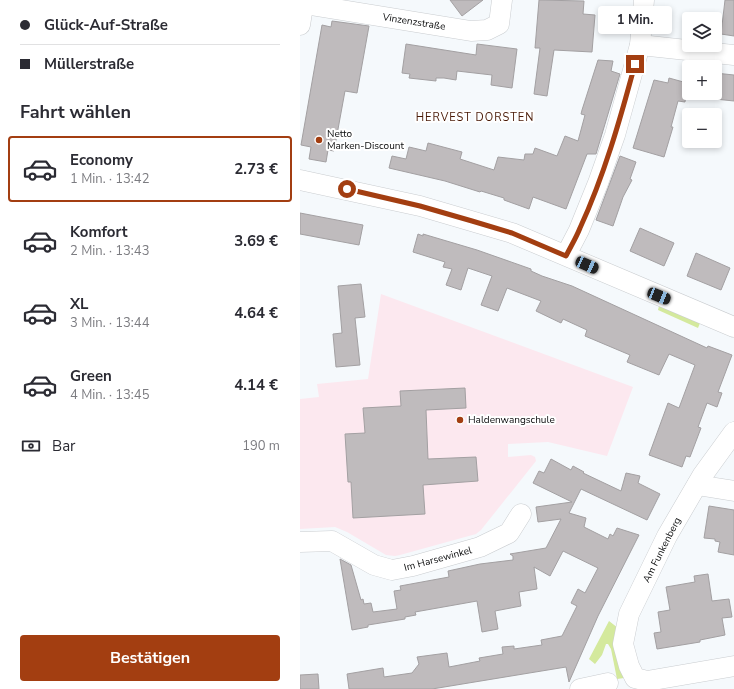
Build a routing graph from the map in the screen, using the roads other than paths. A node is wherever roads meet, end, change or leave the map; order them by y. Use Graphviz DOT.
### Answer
graph roads {
  1 [pos="502,0"];
  2 [pos="644,0"];
  3 [pos="304,2"];
  4 [pos="300,25"];
  5 [pos="640,45"];
  6 [pos="734,55"];
  7 [pos="300,180"];
  8 [pos="566,256"];
  9 [pos="734,327"];
  10 [pos="734,432"];
  11 [pos="697,485"];
  12 [pos="734,491"];
  13 [pos="521,514"];
  14 [pos="300,542"];
  15 [pos="734,666"];
  16 [pos="608,682"];
  17 [pos="580,689"];
  1 -- 3 [label="street, Vinzenzstraße"];
  2 -- 5 [label="street"];
  3 -- 4 [label="street"];
  5 -- 6 [label="street"];
  5 -- 8 [label="street"];
  7 -- 8 [label="street"];
  8 -- 9 [label="street"];
  10 -- 11 [label="street, Am Funkenberg"];
  11 -- 12 [label="street"];
  11 -- 15 [label="street, Am Funkenberg"];
  13 -- 14 [label="street, Im Harsewinkel"];
  16 -- 17 [label="street"];
}
